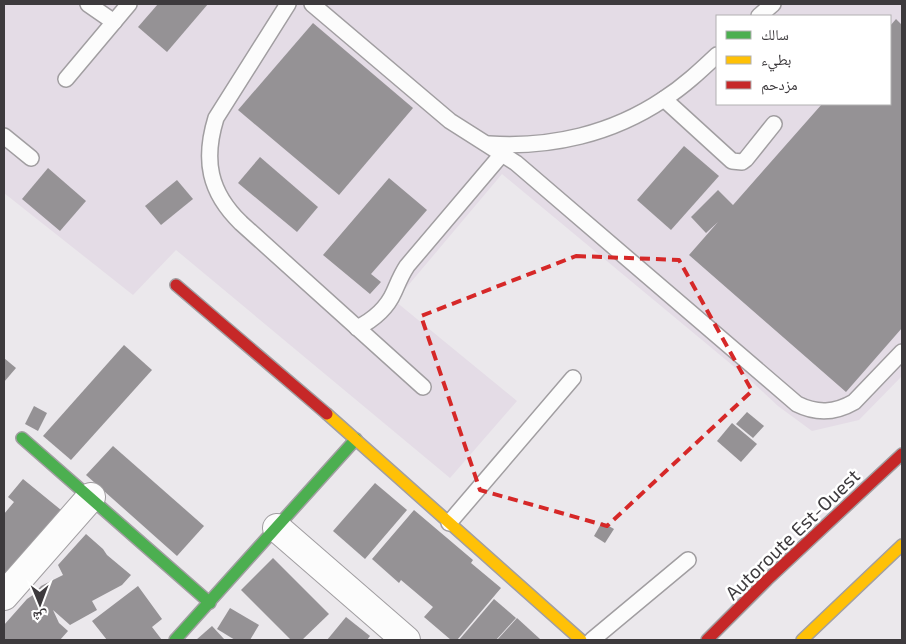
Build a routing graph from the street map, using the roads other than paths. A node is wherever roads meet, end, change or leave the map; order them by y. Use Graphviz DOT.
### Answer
graph roads {
  1 [pos="88,4"];
  2 [pos="129,4"];
  3 [pos="288,4"];
  4 [pos="312,4"];
  5 [pos="773,4"];
  6 [pos="760,15"];
  7 [pos="114,22"];
  8 [pos="716,56"];
  9 [pos="66,79"];
  10 [pos="664,99"];
  11 [pos="774,124"];
  12 [pos="4,136"];
  13 [pos="487,144"];
  14 [pos="502,154"];
  15 [pos="31,158"];
  16 [pos="176,285"];
  17 [pos="357,328"];
  18 [pos="902,352"];
  19 [pos="573,378"];
  20 [pos="423,388"];
  21 [pos="22,438"];
  22 [pos="356,439"];
  23 [pos="902,454"];
  24 [pos="91,497"];
  25 [pos="449,523"];
  26 [pos="278,528"];
  27 [pos="902,545"];
  28 [pos="688,560"];
  29 [pos="4,596"];
  30 [pos="210,603"];
  31 [pos="176,640"];
  32 [pos="406,640"];
  33 [pos="581,640"];
  34 [pos="592,640"];
  35 [pos="707,640"];
  36 [pos="802,640"];
  1 -- 7 [label="lane"];
  2 -- 7 [label="lane"];
  3 -- 17 [label="lane"];
  4 -- 13 [label="lane"];
  5 -- 6 [label="lane"];
  7 -- 9 [label="lane"];
  8 -- 10 [label="lane"];
  10 -- 11 [label="lane"];
  10 -- 13 [label="lane"];
  12 -- 15 [label="lane"];
  13 -- 14 [label="lane"];
  14 -- 17 [label="lane"];
  14 -- 18 [label="lane"];
  16 -- 22 [label="main road"];
  17 -- 20 [label="lane"];
  19 -- 25 [label="lane"];
  21 -- 24 [label="main road"];
  22 -- 25 [label="main road"];
  22 -- 26 [label="main road"];
  23 -- 35 [label="main road, Autoroute Est-Ouest"];
  24 -- 29 [label="street"];
  24 -- 30 [label="main road"];
  25 -- 33 [label="main road"];
  26 -- 30 [label="main road"];
  26 -- 32 [label="street"];
  27 -- 36 [label="main road"];
  28 -- 34 [label="lane"];
  30 -- 31 [label="main road"];
}
